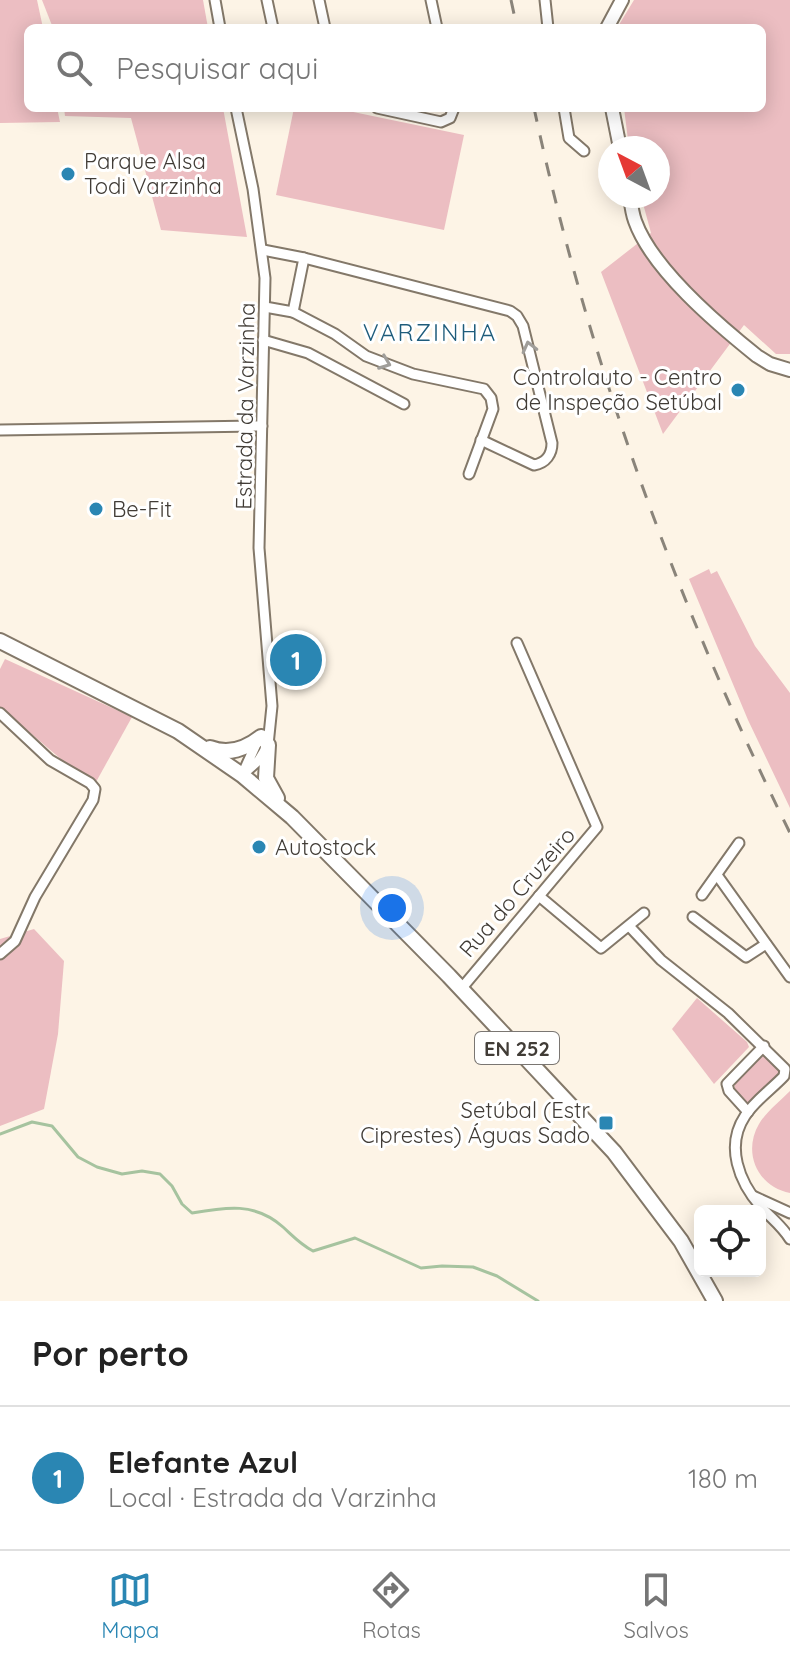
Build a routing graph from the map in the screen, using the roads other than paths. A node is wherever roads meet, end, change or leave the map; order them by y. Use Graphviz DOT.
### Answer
graph roads {
  1 [pos="215,0"];
  2 [pos="267,0"];
  3 [pos="319,0"];
  4 [pos="431,0"];
  5 [pos="545,0"];
  6 [pos="622,0"];
  7 [pos="219,24"];
  8 [pos="272,24"];
  9 [pos="324,24"];
  10 [pos="436,24"];
  11 [pos="548,24"];
  12 [pos="609,24"];
  13 [pos="237,112"];
  14 [pos="395,112"];
  15 [pos="452,112"];
  16 [pos="565,112"];
  17 [pos="613,112"];
  18 [pos="618,136"];
  19 [pos="584,151"];
  20 [pos="632,208"];
  21 [pos="263,250"];
  22 [pos="304,258"];
  23 [pos="265,307"];
  24 [pos="293,312"];
  25 [pos="263,340"];
  26 [pos="790,370"];
  27 [pos="404,404"];
  28 [pos="262,426"];
  29 [pos="0,430"];
  30 [pos="481,440"];
  31 [pos="469,474"];
  32 [pos="0,641"];
  33 [pos="517,643"];
  34 [pos="0,713"];
  35 [pos="264,741"];
  36 [pos="196,742"];
  37 [pos="242,775"];
  38 [pos="292,817"];
  39 [pos="739,843"];
  40 [pos="717,875"];
  41 [pos="702,895"];
  42 [pos="539,896"];
  43 [pos="644,913"];
  44 [pos="693,917"];
  45 [pos="629,926"];
  46 [pos="766,944"];
  47 [pos="0,954"];
  48 [pos="790,977"];
  49 [pos="461,989"];
  50 [pos="764,1046"];
  51 [pos="748,1112"];
  52 [pos="753,1196"];
  53 [pos="790,1210"];
  54 [pos="777,1220"];
  55 [pos="790,1225"];
  56 [pos="790,1239"];
  57 [pos="715,1301"];
  1 -- 7 [label="street"];
  2 -- 8 [label="street"];
  3 -- 9 [label="street"];
  4 -- 10 [label="street"];
  5 -- 11 [label="street"];
  6 -- 12 [label="street"];
  13 -- 21 [label="street, Estrada da Varzinha"];
  14 -- 15 [label="street"];
  16 -- 19 [label="street"];
  17 -- 18 [label="street"];
  20 -- 26 [label="street"];
  21 -- 22 [label="street"];
  21 -- 23 [label="street, Estrada da Varzinha"];
  22 -- 24 [label="street"];
  30 -- 22 [label="street, one-way"];
  23 -- 24 [label="street"];
  23 -- 25 [label="street, Estrada da Varzinha"];
  24 -- 30 [label="street, one-way"];
  25 -- 27 [label="street"];
  25 -- 28 [label="street, Estrada da Varzinha"];
  28 -- 29 [label="street"];
  28 -- 35 [label="street, Estrada da Varzinha"];
  30 -- 31 [label="street"];
  32 -- 36 [label="main road, EN 252"];
  33 -- 42 [label="street, Rua do Cruzeiro"];
  34 -- 47 [label="street"];
  35 -- 36 [label="main road"];
  35 -- 37 [label="street"];
  35 -- 38 [label="main road"];
  36 -- 37 [label="main road, EN 252"];
  37 -- 38 [label="main road, EN 252"];
  38 -- 49 [label="main road, EN 252"];
  39 -- 40 [label="street"];
  40 -- 41 [label="street"];
  40 -- 46 [label="street"];
  42 -- 45 [label="street"];
  42 -- 49 [label="street, Rua do Cruzeiro"];
  43 -- 45 [label="street"];
  44 -- 46 [label="street"];
  45 -- 50 [label="street"];
  46 -- 48 [label="street"];
  49 -- 57 [label="main road, EN 252"];
  50 -- 51 [label="street"];
  50 -- 51 [label="street"];
  51 -- 52 [label="street"];
  52 -- 53 [label="street"];
  52 -- 54 [label="street"];
  54 -- 55 [label="street"];
  54 -- 56 [label="street"];
}
